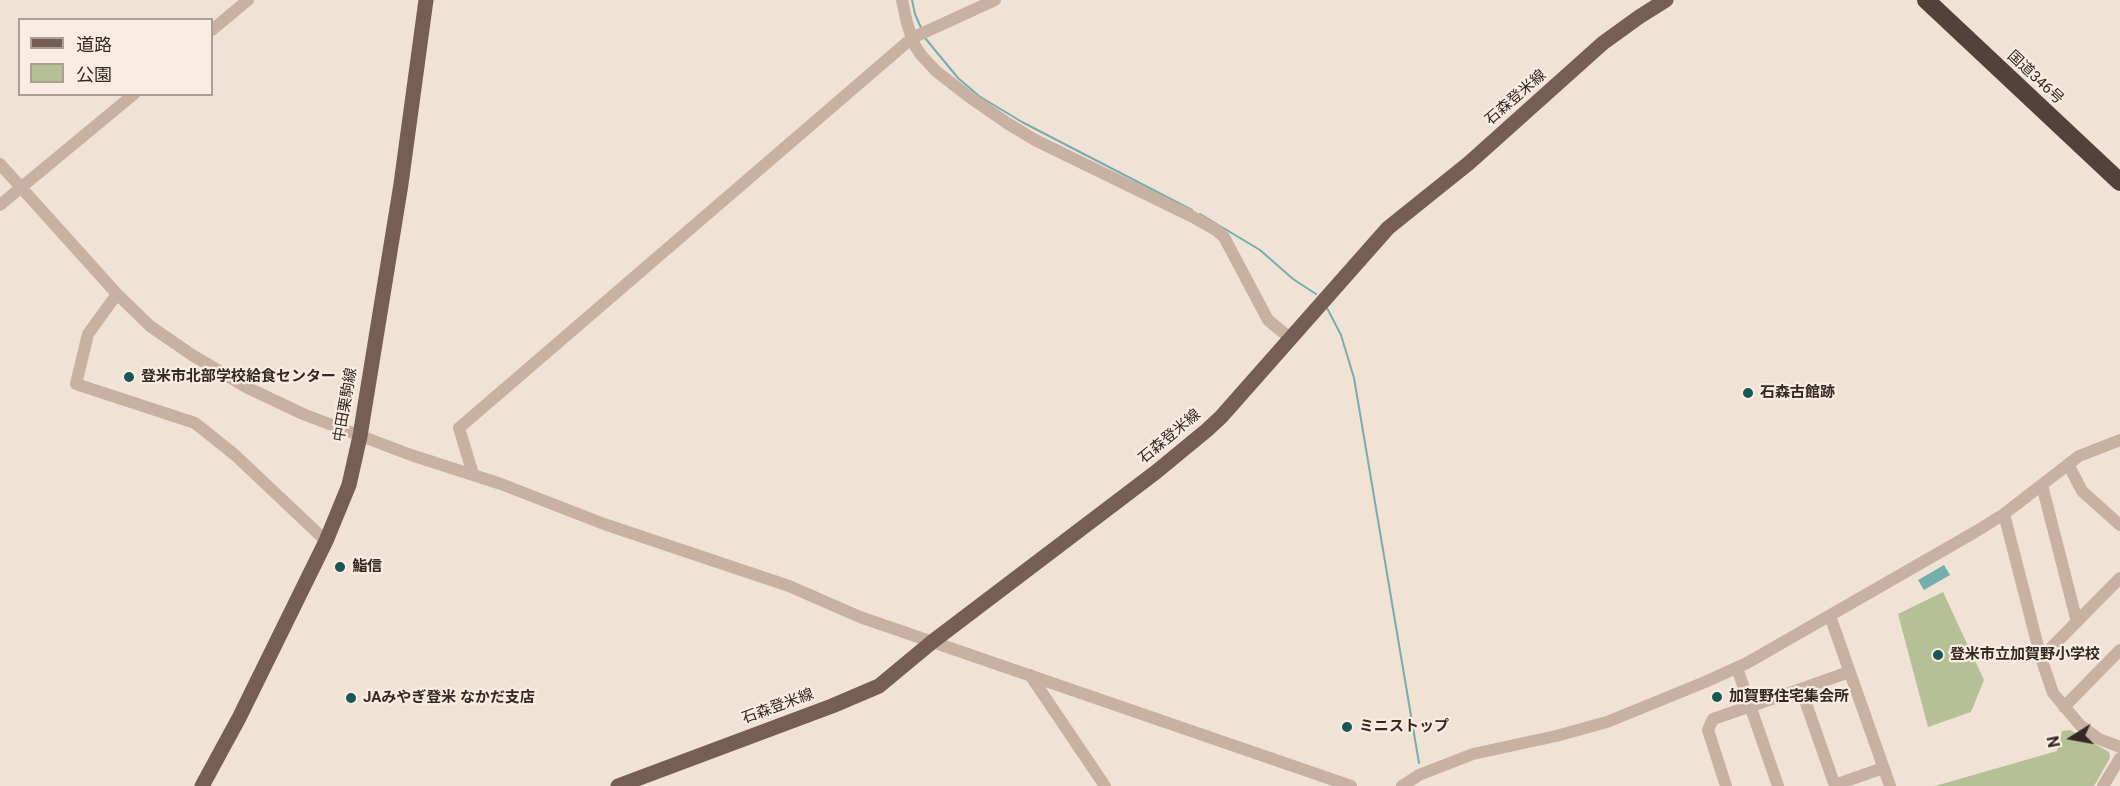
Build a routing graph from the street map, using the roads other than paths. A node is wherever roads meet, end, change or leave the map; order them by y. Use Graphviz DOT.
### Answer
graph roads {
  1 [pos="248,0"];
  2 [pos="426,0"];
  3 [pos="902,0"];
  4 [pos="995,0"];
  5 [pos="1666,0"];
  6 [pos="1926,0"];
  7 [pos="213,29"];
  8 [pos="920,35"];
  9 [pos="132,96"];
  10 [pos="0,164"];
  11 [pos="2120,182"];
  12 [pos="20,189"];
  13 [pos="0,206"];
  14 [pos="117,294"];
  15 [pos="1291,339"];
  16 [pos="360,436"];
  17 [pos="2120,440"];
  18 [pos="2068,464"];
  19 [pos="473,474"];
  20 [pos="2042,484"];
  21 [pos="2004,514"];
  22 [pos="2120,525"];
  23 [pos="326,541"];
  24 [pos="2120,578"];
  25 [pos="1830,616"];
  26 [pos="2077,622"];
  27 [pos="932,642"];
  28 [pos="2120,650"];
  29 [pos="2041,658"];
  30 [pos="1737,668"];
  31 [pos="1849,672"];
  32 [pos="1029,675"];
  33 [pos="1801,689"];
  34 [pos="1750,707"];
  35 [pos="2064,707"];
  36 [pos="2120,747"];
  37 [pos="2120,758"];
  38 [pos="1884,768"];
  39 [pos="1835,785"];
  40 [pos="202,786"];
  41 [pos="618,786"];
  42 [pos="1105,786"];
  43 [pos="1351,786"];
  44 [pos="1402,786"];
  45 [pos="1726,786"];
  46 [pos="1778,786"];
  47 [pos="1890,786"];
  48 [pos="2103,786"];
  1 -- 7 [label="street"];
  2 -- 16 [label="main road, 中田栗駒線"];
  3 -- 8 [label="street"];
  4 -- 8 [label="street"];
  5 -- 15 [label="main road, 石森登米線"];
  6 -- 11 [label="highway, 国道346号"];
  8 -- 15 [label="street"];
  8 -- 19 [label="street"];
  9 -- 12 [label="street"];
  10 -- 12 [label="street"];
  12 -- 13 [label="street"];
  12 -- 14 [label="street"];
  14 -- 16 [label="street"];
  14 -- 23 [label="street"];
  15 -- 27 [label="main road, 石森登米線"];
  16 -- 19 [label="street"];
  16 -- 23 [label="main road, 中田栗駒線"];
  17 -- 18 [label="street"];
  18 -- 20 [label="street"];
  18 -- 22 [label="street"];
  19 -- 27 [label="street"];
  20 -- 21 [label="street"];
  20 -- 26 [label="street"];
  21 -- 25 [label="street"];
  21 -- 29 [label="street"];
  23 -- 40 [label="main road, 中田栗駒線"];
  24 -- 26 [label="street"];
  25 -- 30 [label="street"];
  25 -- 31 [label="street"];
  26 -- 29 [label="street"];
  27 -- 32 [label="street"];
  27 -- 41 [label="main road, 石森登米線"];
  28 -- 35 [label="street"];
  29 -- 35 [label="street"];
  30 -- 34 [label="street"];
  30 -- 44 [label="street"];
  31 -- 33 [label="street"];
  31 -- 38 [label="street"];
  32 -- 42 [label="street"];
  32 -- 43 [label="street"];
  33 -- 34 [label="street"];
  33 -- 39 [label="street"];
  34 -- 45 [label="street"];
  34 -- 46 [label="street"];
  35 -- 36 [label="street"];
  37 -- 48 [label="street"];
  38 -- 39 [label="street"];
  38 -- 47 [label="street"];
}
